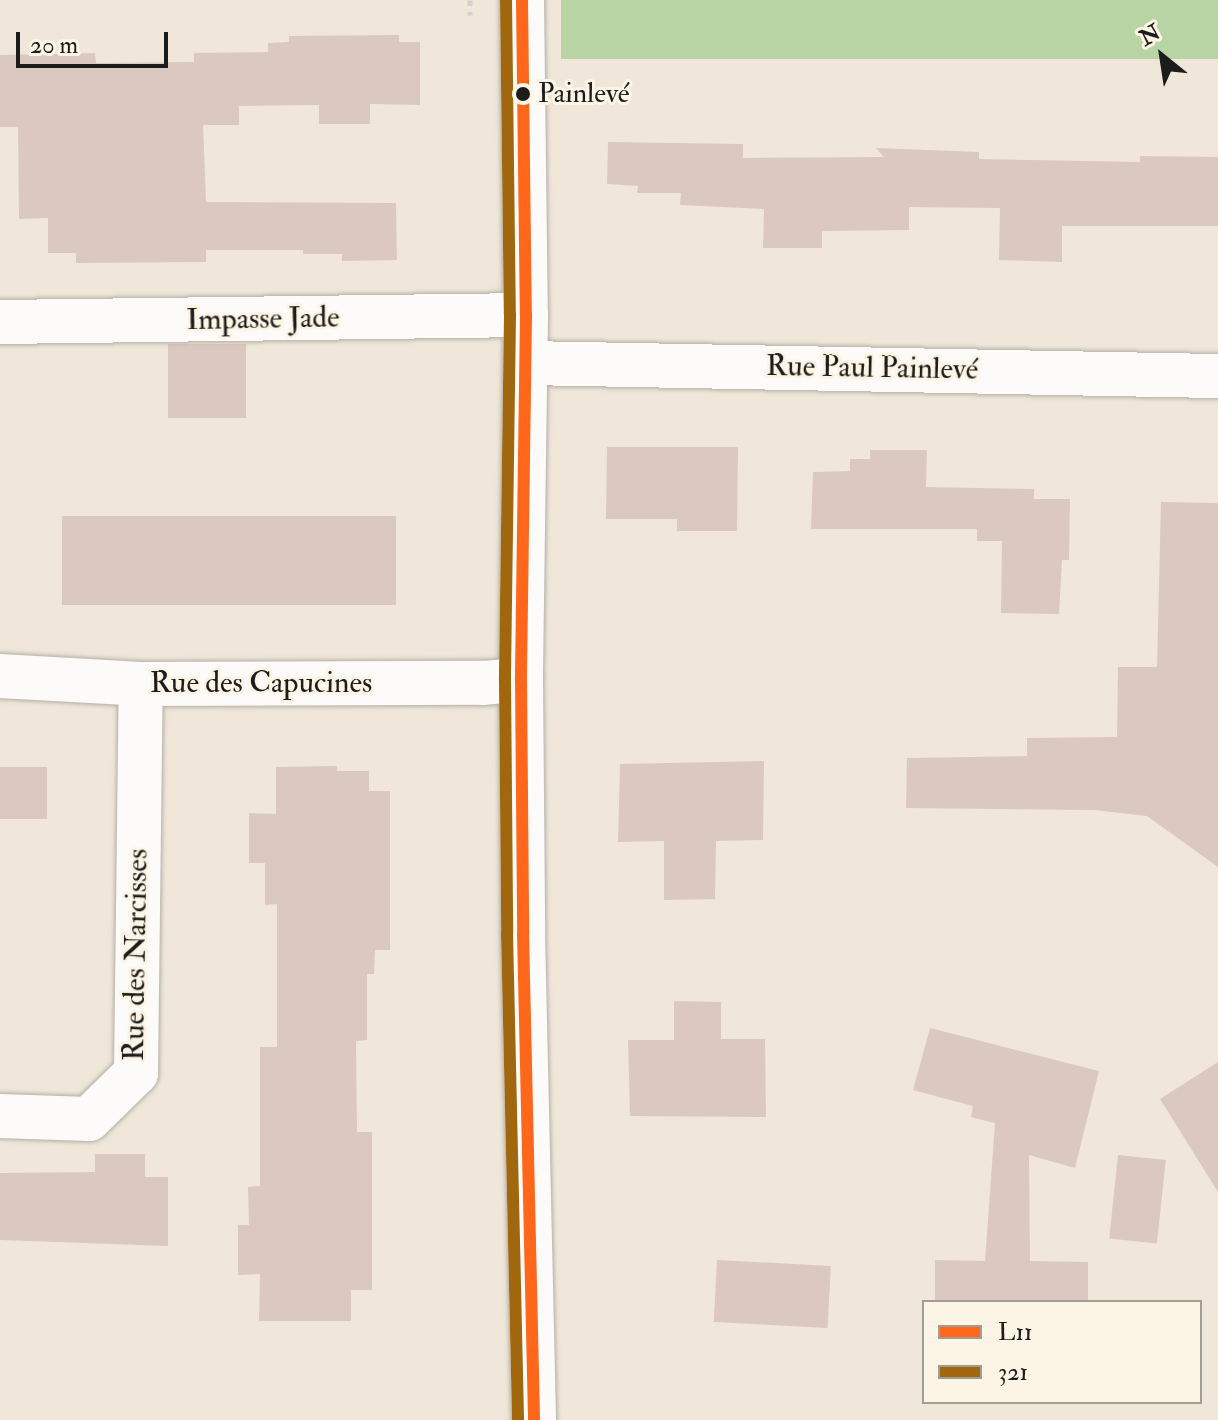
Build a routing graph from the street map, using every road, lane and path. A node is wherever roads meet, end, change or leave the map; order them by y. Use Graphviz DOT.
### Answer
graph roads {
  1 [pos="522,0"];
  2 [pos="526,315"];
  3 [pos="0,322"];
  4 [pos="526,363"];
  5 [pos="1218,376"];
  6 [pos="0,676"];
  7 [pos="521,680"];
  8 [pos="141,684"];
  9 [pos="0,1116"];
  10 [pos="534,1420"];
  1 -- 2 [label="street"];
  2 -- 3 [label="street, Impasse Jade"];
  2 -- 4 [label="street"];
  4 -- 5 [label="street, Rue Paul Painlevé"];
  4 -- 7 [label="street"];
  6 -- 8 [label="street, Rue des Capucines"];
  7 -- 8 [label="street, Rue des Capucines"];
  7 -- 10 [label="street"];
  8 -- 9 [label="street, Rue des Narcisses"];
}
